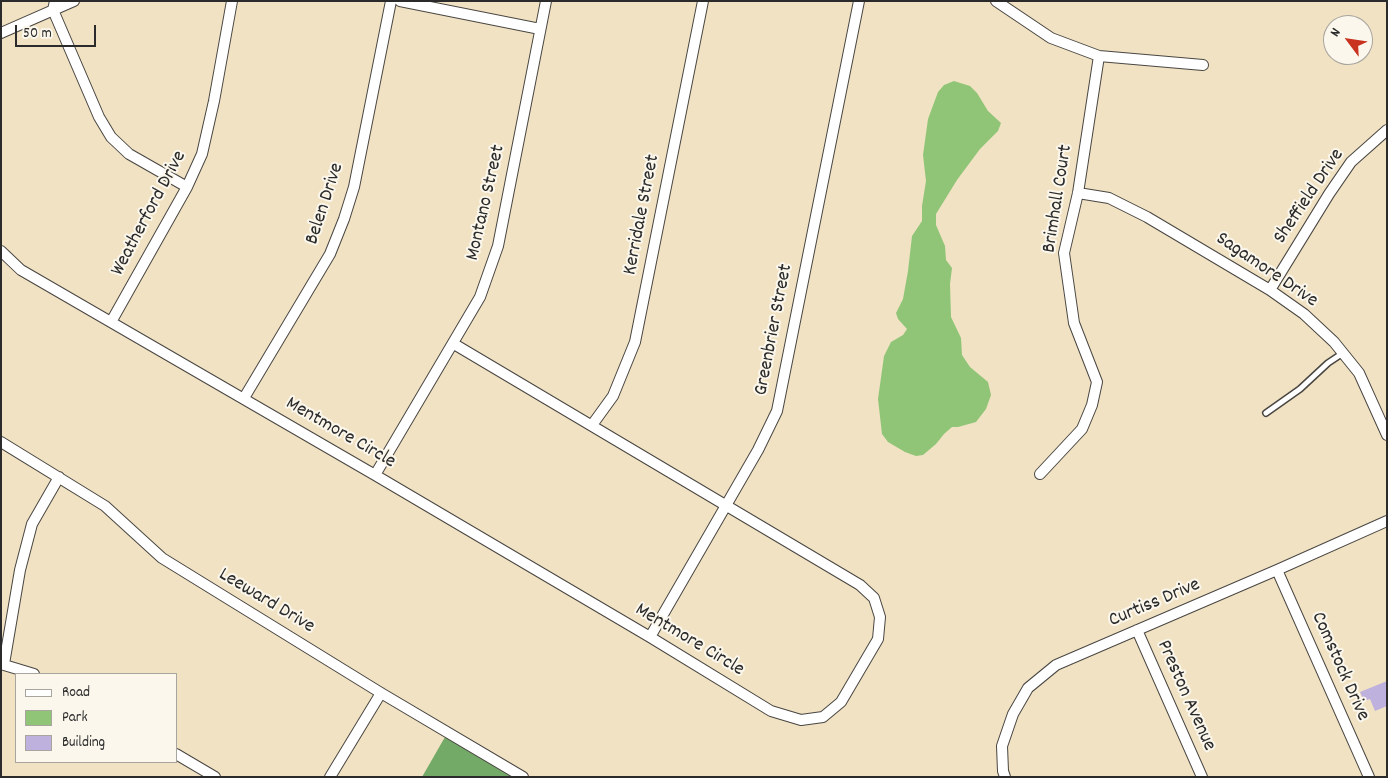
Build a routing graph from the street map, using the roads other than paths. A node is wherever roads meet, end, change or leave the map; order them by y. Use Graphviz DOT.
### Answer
graph roads {
  1 [pos="74,1"];
  2 [pos="232,1"];
  3 [pos="391,1"];
  4 [pos="400,1"];
  5 [pos="546,1"];
  6 [pos="703,1"];
  7 [pos="859,1"];
  8 [pos="996,1"];
  9 [pos="54,5"];
  10 [pos="540,29"];
  11 [pos="1,33"];
  12 [pos="1100,56"];
  13 [pos="1203,65"];
  14 [pos="1387,130"];
  15 [pos="187,187"];
  16 [pos="1078,193"];
  17 [pos="1,251"];
  18 [pos="1270,290"];
  19 [pos="111,322"];
  20 [pos="454,344"];
  21 [pos="1343,353"];
  22 [pos="244,398"];
  23 [pos="1266,413"];
  24 [pos="592,426"];
  25 [pos="1387,435"];
  26 [pos="1,442"];
  27 [pos="1040,474"];
  28 [pos="375,475"];
  29 [pos="58,477"];
  30 [pos="726,504"];
  31 [pos="1387,520"];
  32 [pos="1277,570"];
  33 [pos="1137,630"];
  34 [pos="650,637"];
  35 [pos="3,664"];
  36 [pos="31,673"];
  37 [pos="381,693"];
  38 [pos="178,755"];
  39 [pos="215,777"];
  40 [pos="330,777"];
  41 [pos="523,777"];
  42 [pos="1005,777"];
  43 [pos="1202,777"];
  44 [pos="1368,777"];
  1 -- 9 [label="street"];
  2 -- 15 [label="street, Weatherford Drive"];
  3 -- 22 [label="street, Belen Drive"];
  4 -- 10 [label="street"];
  5 -- 10 [label="street, Montano Street"];
  6 -- 24 [label="street, Kerridale Street"];
  7 -- 30 [label="street, Greenbrier Street"];
  8 -- 12 [label="street"];
  9 -- 11 [label="street"];
  9 -- 15 [label="street"];
  10 -- 20 [label="street, Montano Street"];
  12 -- 13 [label="street"];
  12 -- 16 [label="street, Brimhall Court"];
  14 -- 18 [label="street, Sheffield Drive"];
  15 -- 19 [label="street, Weatherford Drive"];
  16 -- 18 [label="street, Sagamore Drive"];
  16 -- 27 [label="street, Brimhall Court"];
  17 -- 19 [label="street, Mentmore Circle"];
  18 -- 21 [label="street, Sagamore Drive"];
  19 -- 22 [label="street, Mentmore Circle"];
  20 -- 24 [label="street, Mentmore Circle"];
  20 -- 28 [label="street, Montano Street"];
  21 -- 23 [label="lane"];
  21 -- 25 [label="street, Sagamore Drive"];
  22 -- 28 [label="street, Mentmore Circle"];
  24 -- 30 [label="street, Mentmore Circle"];
  26 -- 29 [label="street, Leeward Drive"];
  28 -- 34 [label="street, Mentmore Circle"];
  29 -- 35 [label="street"];
  29 -- 37 [label="street, Leeward Drive"];
  30 -- 34 [label="street, Greenbrier Street"];
  30 -- 34 [label="street, Mentmore Circle"];
  31 -- 32 [label="street, Curtiss Drive"];
  32 -- 33 [label="street, Curtiss Drive"];
  32 -- 44 [label="street, Comstock Drive"];
  33 -- 42 [label="street, Curtiss Drive"];
  33 -- 43 [label="street, Preston Avenue"];
  35 -- 36 [label="street"];
  37 -- 40 [label="street"];
  37 -- 41 [label="street, Leeward Drive"];
  38 -- 39 [label="street"];
}
